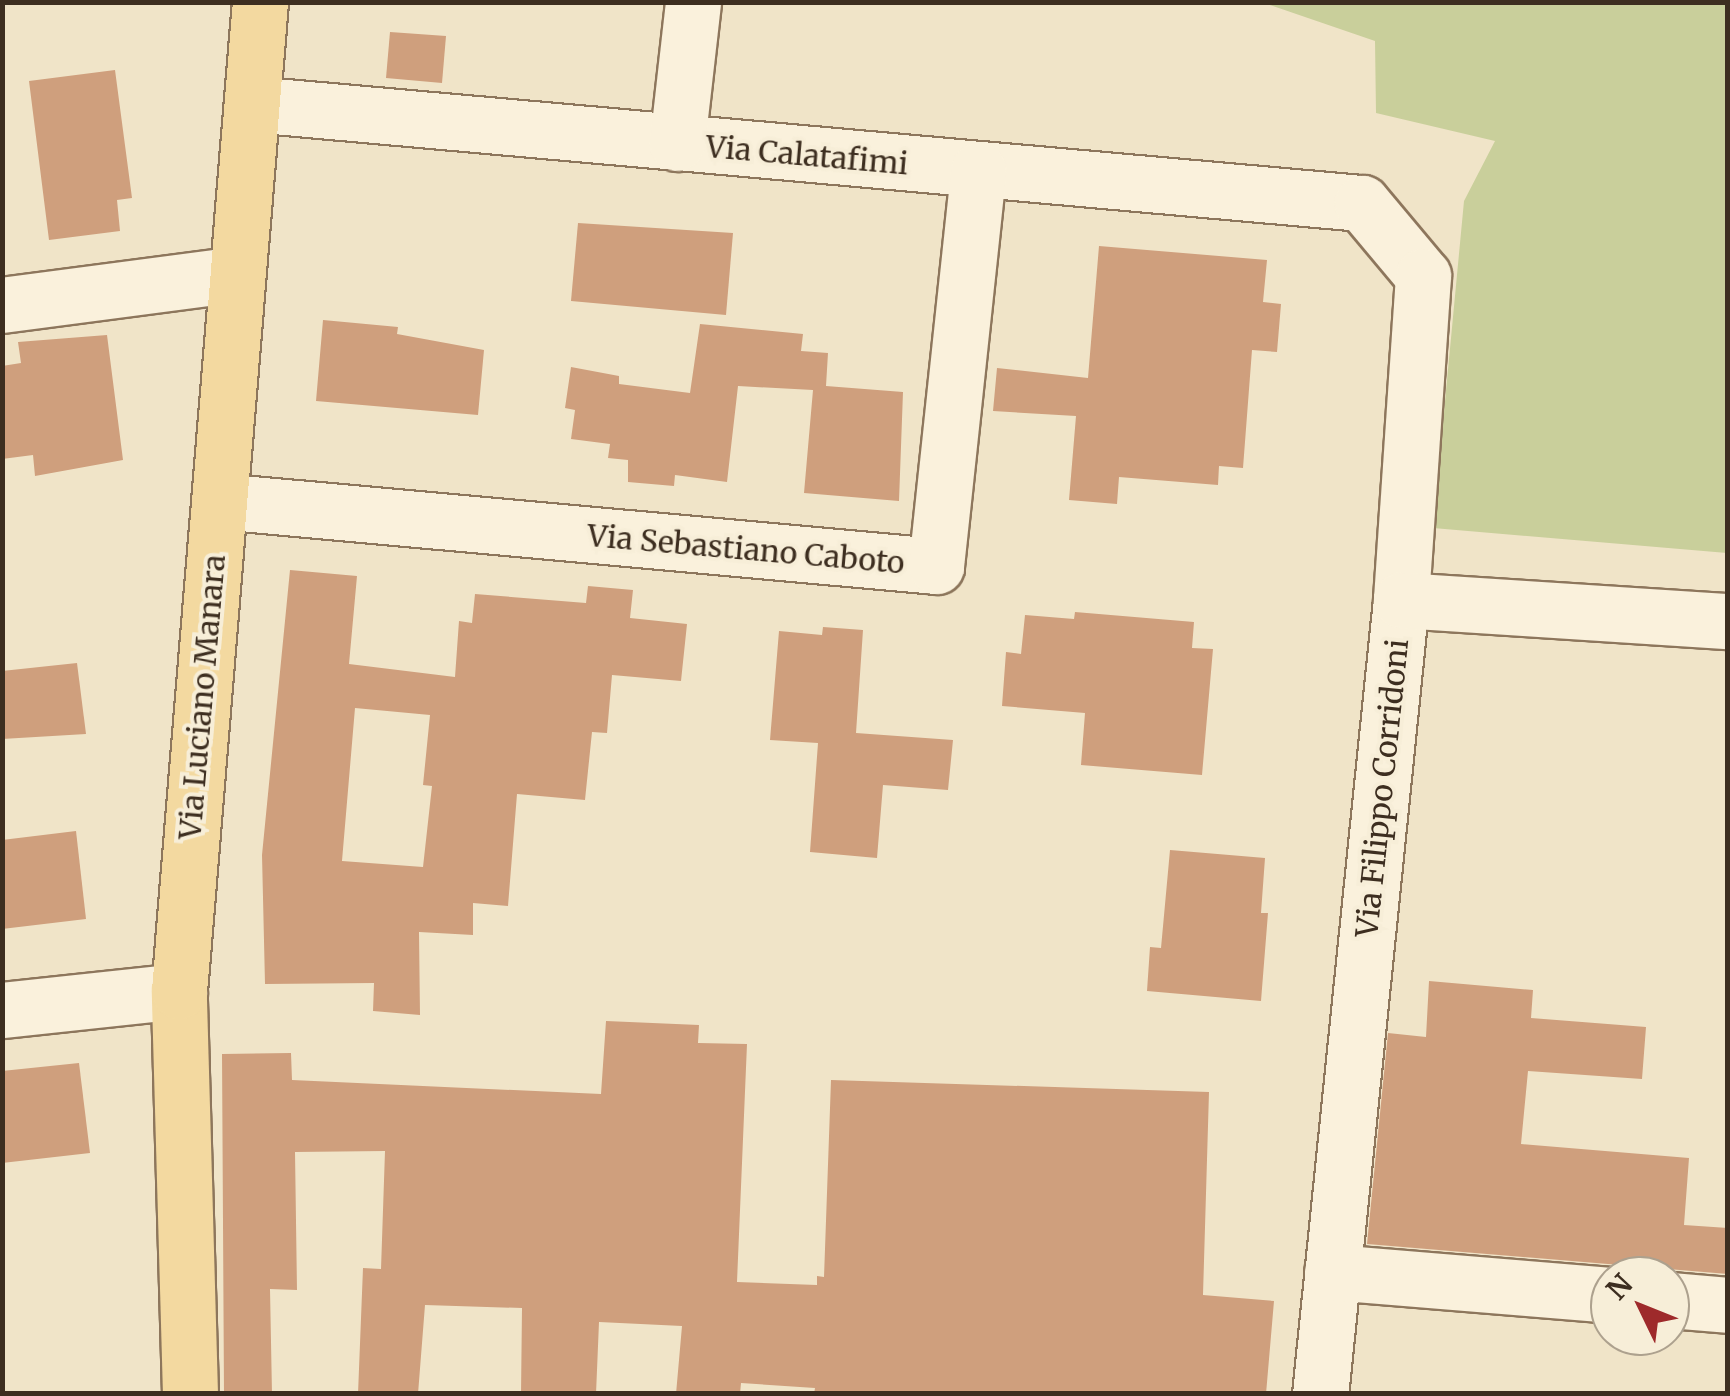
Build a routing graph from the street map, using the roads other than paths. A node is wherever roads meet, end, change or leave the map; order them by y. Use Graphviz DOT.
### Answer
graph roads {
  1 [pos="260,2"];
  2 [pos="694,2"];
  3 [pos="252,104"];
  4 [pos="677,143"];
  5 [pos="978,170"];
  6 [pos="1362,203"];
  7 [pos="237,274"];
  8 [pos="2,305"];
  9 [pos="220,501"];
  10 [pos="1402,600"];
  11 [pos="1728,621"];
  12 [pos="179,991"];
  13 [pos="2,1010"];
  14 [pos="1332,1272"];
  15 [pos="1590,1293"];
  16 [pos="1690,1302"];
  17 [pos="1728,1305"];
  18 [pos="190,1394"];
  19 [pos="1320,1394"];
  1 -- 3 [label="main road, Via Luciano Manara"];
  2 -- 4 [label="street"];
  3 -- 4 [label="street, Via Calatafimi"];
  3 -- 7 [label="main road, Via Luciano Manara"];
  4 -- 5 [label="street, Via Calatafimi"];
  5 -- 6 [label="street, Via Calatafimi"];
  5 -- 9 [label="street, Via Sebastiano Caboto"];
  6 -- 10 [label="street, Via Filippo Corridoni"];
  7 -- 8 [label="street"];
  7 -- 9 [label="main road, Via Luciano Manara"];
  9 -- 12 [label="main road, Via Luciano Manara"];
  10 -- 11 [label="street"];
  10 -- 14 [label="street, Via Filippo Corridoni"];
  12 -- 13 [label="street"];
  12 -- 18 [label="main road, Via Luciano Manara"];
  14 -- 15 [label="street"];
  14 -- 19 [label="street, Via Filippo Corridoni"];
  16 -- 17 [label="street"];
}
